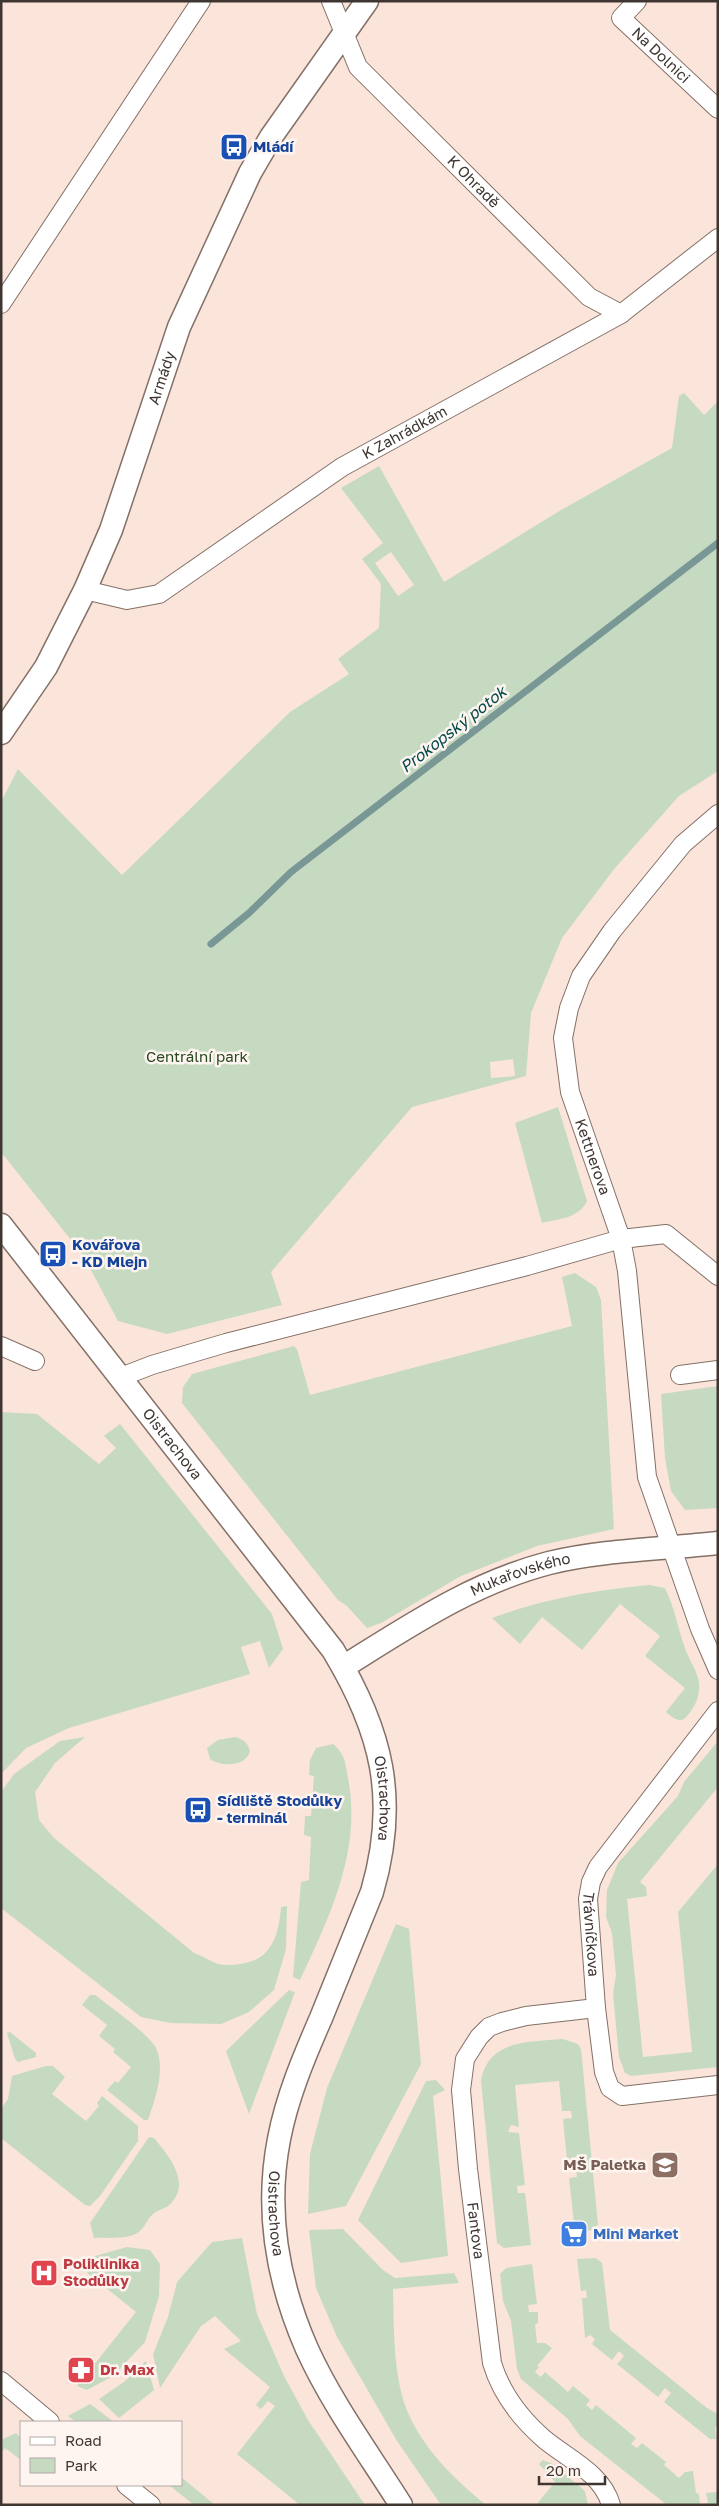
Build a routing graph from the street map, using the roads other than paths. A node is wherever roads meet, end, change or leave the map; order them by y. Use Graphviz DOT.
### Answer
graph roads {
  1 [pos="201,1"];
  2 [pos="331,1"];
  3 [pos="367,1"];
  4 [pos="637,1"];
  5 [pos="344,32"];
  6 [pos="718,109"];
  7 [pos="718,238"];
  8 [pos="1,304"];
  9 [pos="620,314"];
  10 [pos="85,590"];
  11 [pos="1,732"];
  12 [pos="718,814"];
  13 [pos="1,1225"];
  14 [pos="621,1239"];
  15 [pos="718,1276"];
  16 [pos="1,1346"];
  17 [pos="35,1361"];
  18 [pos="718,1370"];
  19 [pos="680,1375"];
  20 [pos="121,1377"];
  21 [pos="718,1542"];
  22 [pos="672,1548"];
  23 [pos="343,1667"];
  24 [pos="718,1670"];
  25 [pos="718,1711"];
  26 [pos="596,2008"];
  27 [pos="718,2085"];
  28 [pos="1,2381"];
  29 [pos="49,2421"];
  30 [pos="127,2486"];
  31 [pos="150,2505"];
  32 [pos="401,2505"];
  33 [pos="611,2505"];
  1 -- 8 [label="street"];
  2 -- 5 [label="street"];
  3 -- 5 [label="street, Armády"];
  4 -- 6 [label="street, Na Dolnici"];
  5 -- 9 [label="street, K Ohradě"];
  5 -- 10 [label="street, Armády"];
  7 -- 9 [label="street, K Zahrádkám"];
  9 -- 10 [label="street, K Zahrádkám"];
  10 -- 11 [label="street, Armády"];
  12 -- 14 [label="street, Kettnerova"];
  13 -- 20 [label="street, Oistrachova"];
  14 -- 15 [label="street"];
  14 -- 20 [label="street"];
  14 -- 22 [label="street, Kettnerova"];
  16 -- 17 [label="street"];
  18 -- 19 [label="street"];
  20 -- 23 [label="street, Oistrachova"];
  21 -- 22 [label="street, Mukařovského"];
  22 -- 23 [label="street, Mukařovského"];
  22 -- 24 [label="street"];
  23 -- 32 [label="street, Oistrachova"];
  25 -- 26 [label="street, Trávníčkova"];
  26 -- 27 [label="street, Trávníčkova"];
  26 -- 33 [label="street, Fantova"];
  28 -- 29 [label="street"];
  30 -- 31 [label="street"];
}
